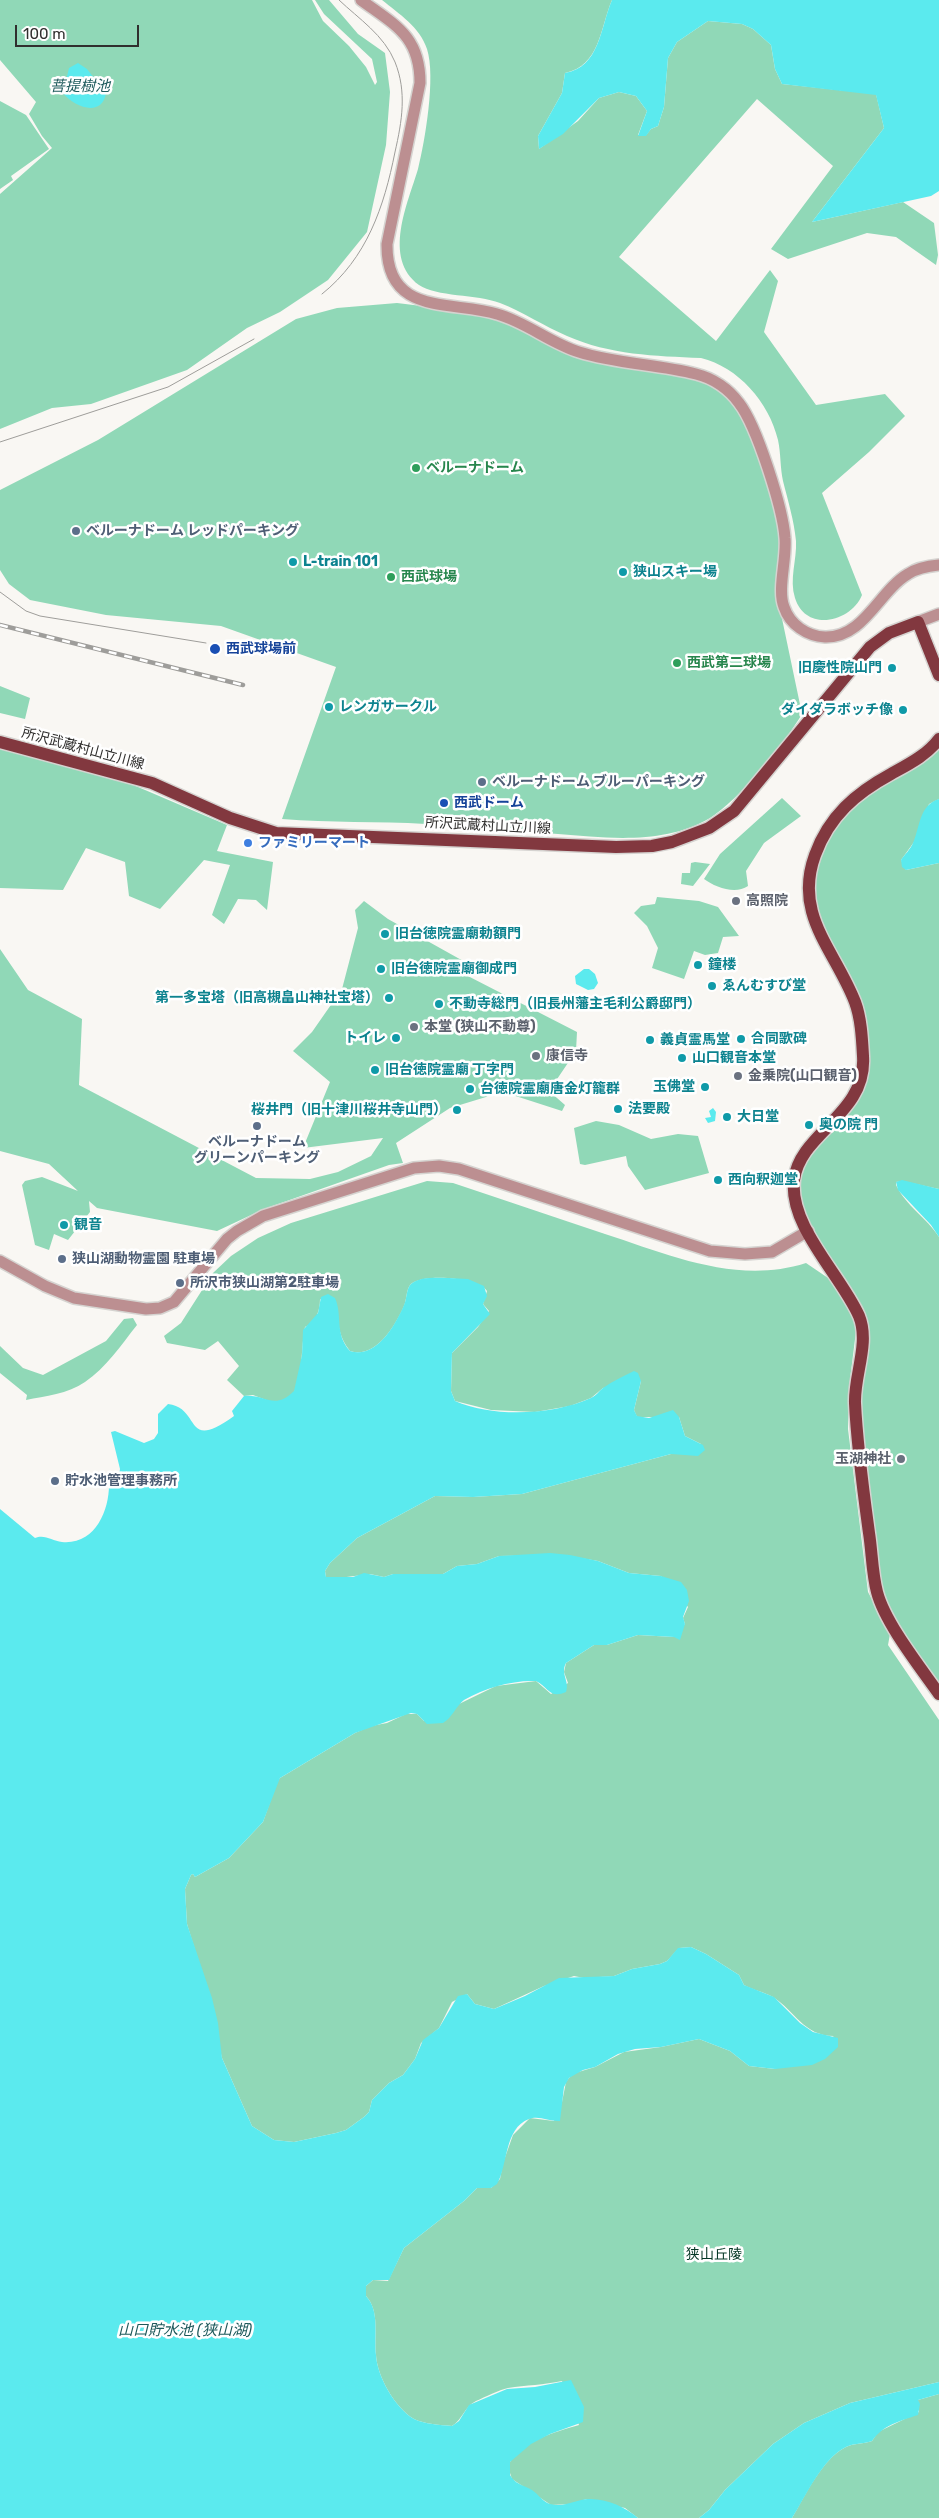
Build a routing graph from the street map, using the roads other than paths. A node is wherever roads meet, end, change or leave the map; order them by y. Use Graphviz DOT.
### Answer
graph roads {
  1 [pos="361,0"];
  2 [pos="939,565"];
  3 [pos="939,614"];
  4 [pos="918,622"];
  5 [pos="939,675"];
  6 [pos="939,739"];
  7 [pos="0,742"];
  8 [pos="808,1231"];
  9 [pos="0,1261"];
  10 [pos="939,1694"];
  1 -- 2 [label="street"];
  3 -- 4 [label="street"];
  4 -- 5 [label="main road"];
  4 -- 7 [label="main road, 所沢武蔵村山立川線"];
  6 -- 8 [label="main road"];
  8 -- 9 [label="street"];
  8 -- 10 [label="main road"];
}
